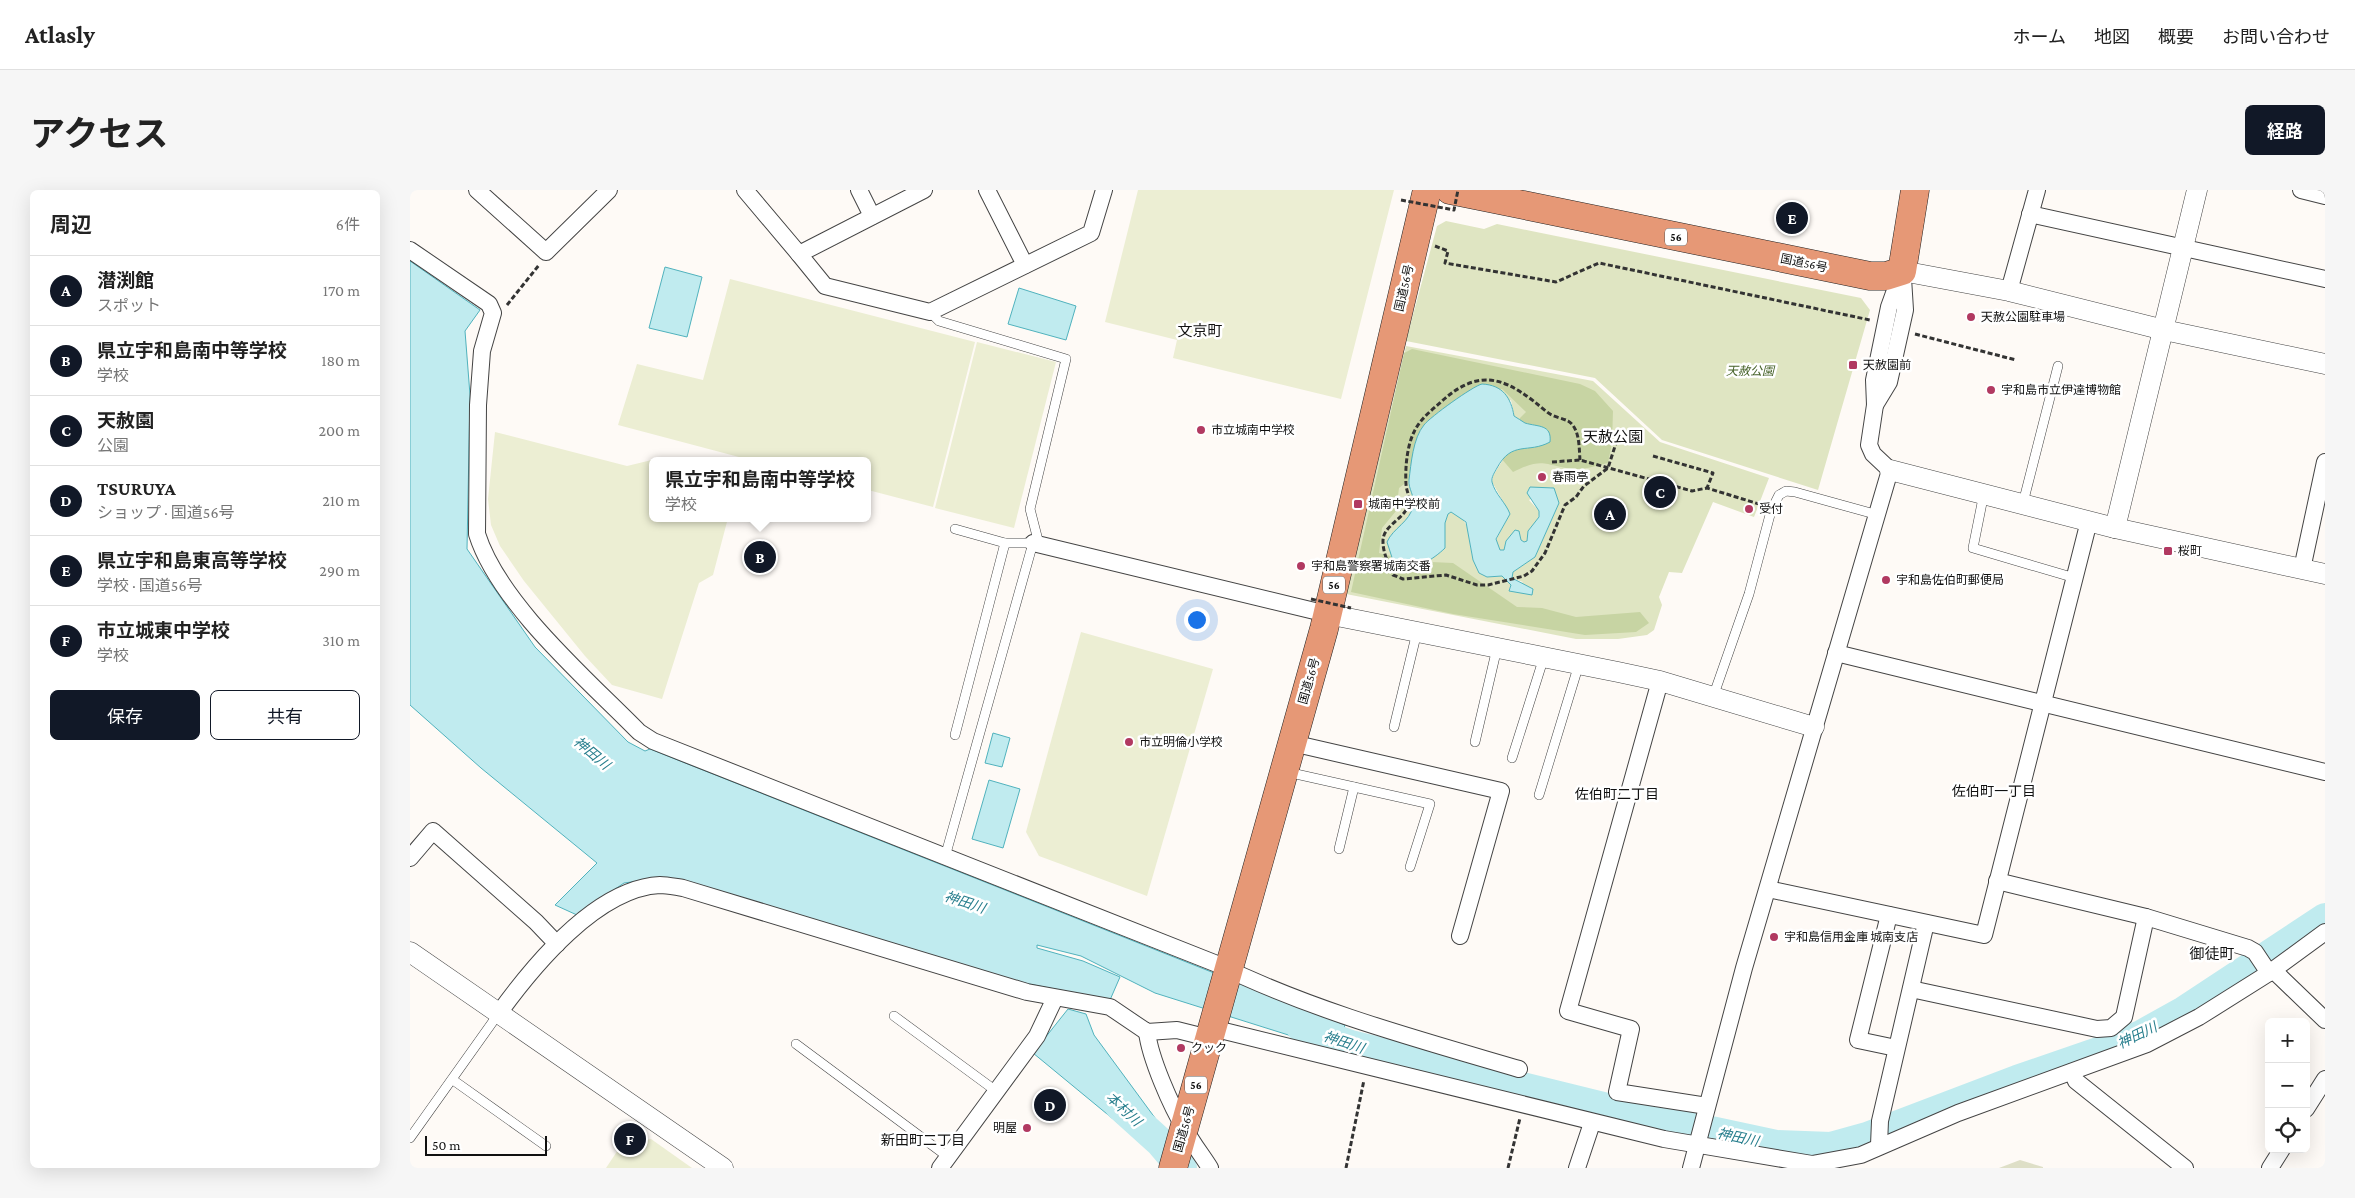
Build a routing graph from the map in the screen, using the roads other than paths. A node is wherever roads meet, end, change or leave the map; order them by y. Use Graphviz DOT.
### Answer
graph roads {
  1 [pos="477,190"];
  2 [pos="609,190"];
  3 [pos="745,190"];
  4 [pos="858,190"];
  5 [pos="924,190"];
  6 [pos="987,190"];
  7 [pos="1104,190"];
  8 [pos="1427,190"];
  9 [pos="1450,190"];
  10 [pos="1915,190"];
  11 [pos="2037,190"];
  12 [pos="2197,190"];
  13 [pos="2301,190"];
  14 [pos="2325,196"];
  15 [pos="2030,214"];
  16 [pos="872,216"];
  17 [pos="2183,246"];
  18 [pos="410,250"];
  19 [pos="799,254"];
  20 [pos="1025,265"];
  21 [pos="1902,271"];
  22 [pos="2325,279"];
  23 [pos="2010,291"];
  24 [pos="930,312"];
  25 [pos="2164,330"];
  26 [pos="2325,364"];
  27 [pos="2058,366"];
  28 [pos="2325,462"];
  29 [pos="1890,470"];
  30 [pos="1984,493"];
  31 [pos="2023,504"];
  32 [pos="1878,515"];
  33 [pos="2089,521"];
  34 [pos="2115,528"];
  35 [pos="955,529"];
  36 [pos="1005,543"];
  37 [pos="1036,544"];
  38 [pos="2302,569"];
  39 [pos="2325,574"];
  40 [pos="2075,578"];
  41 [pos="1330,607"];
  42 [pos="1417,632"];
  43 [pos="1497,648"];
  44 [pos="1836,653"];
  45 [pos="1544,657"];
  46 [pos="1579,664"];
  47 [pos="1660,682"];
  48 [pos="1713,698"];
  49 [pos="2043,703"];
  50 [pos="1394,727"];
  51 [pos="1814,727"];
  52 [pos="955,735"];
  53 [pos="1475,742"];
  54 [pos="1292,743"];
  55 [pos="1512,758"];
  56 [pos="1284,771"];
  57 [pos="2325,772"];
  58 [pos="1354,787"];
  59 [pos="1538,795"];
  60 [pos="1339,849"];
  61 [pos="945,857"];
  62 [pos="410,858"];
  63 [pos="1410,867"];
  64 [pos="1997,880"];
  65 [pos="1768,889"];
  66 [pos="1889,915"];
  67 [pos="2146,917"];
  68 [pos="1926,923"];
  69 [pos="2325,932"];
  70 [pos="1460,936"];
  71 [pos="557,944"];
  72 [pos="410,952"];
  73 [pos="2269,970"];
  74 [pos="1227,972"];
  75 [pos="1910,989"];
  76 [pos="1054,998"];
  77 [pos="499,1014"];
  78 [pos="894,1016"];
  79 [pos="2325,1020"];
  80 [pos="1211,1029"];
  81 [pos="1148,1032"];
  82 [pos="796,1044"];
  83 [pos="1896,1048"];
  84 [pos="1520,1070"];
  85 [pos="2072,1072"];
  86 [pos="2325,1079"];
  87 [pos="453,1080"];
  88 [pos="996,1091"];
  89 [pos="2310,1102"];
  90 [pos="1705,1111"];
  91 [pos="1592,1123"];
  92 [pos="1182,1135"];
  93 [pos="1879,1137"];
  94 [pos="410,1138"];
  95 [pos="1699,1142"];
  96 [pos="546,1146"];
  97 [pos="2279,1153"];
  98 [pos="944,1163"];
  99 [pos="1812,1166"];
  100 [pos="723,1168"];
  101 [pos="1173,1168"];
  102 [pos="1210,1168"];
  103 [pos="1577,1168"];
  104 [pos="1691,1168"];
  105 [pos="2184,1168"];
  106 [pos="2270,1168"];
  1 -- 2 [label="street"];
  3 -- 19 [label="street"];
  4 -- 16 [label="street"];
  5 -- 16 [label="street"];
  6 -- 20 [label="street"];
  7 -- 20 [label="street"];
  8 -- 41 [label="highway, 国道56号 / 56"];
  9 -- 21 [label="highway, 国道56号 / 56"];
  10 -- 21 [label="highway"];
  11 -- 15 [label="street"];
  12 -- 17 [label="street"];
  13 -- 14 [label="street"];
  15 -- 17 [label="street"];
  15 -- 23 [label="street"];
  16 -- 19 [label="street"];
  17 -- 22 [label="street"];
  17 -- 25 [label="street"];
  18 -- 61 [label="street"];
  19 -- 24 [label="street"];
  20 -- 24 [label="street"];
  21 -- 23 [label="street"];
  21 -- 29 [label="street"];
  23 -- 25 [label="street"];
  24 -- 37 [label="lane"];
  25 -- 26 [label="street"];
  25 -- 34 [label="street"];
  27 -- 31 [label="lane"];
  28 -- 38 [label="street"];
  29 -- 30 [label="street"];
  29 -- 32 [label="street"];
  30 -- 31 [label="street"];
  30 -- 40 [label="lane"];
  31 -- 33 [label="street"];
  32 -- 44 [label="street"];
  32 -- 48 [label="lane"];
  33 -- 34 [label="street"];
  33 -- 40 [label="street"];
  34 -- 38 [label="street"];
  35 -- 36 [label="lane"];
  36 -- 37 [label="lane"];
  36 -- 52 [label="lane"];
  37 -- 41 [label="street"];
  37 -- 61 [label="lane"];
  38 -- 39 [label="street"];
  40 -- 49 [label="street"];
  41 -- 42 [label="street"];
  41 -- 54 [label="highway, 国道56号 / 56"];
  42 -- 43 [label="street"];
  42 -- 50 [label="lane"];
  43 -- 45 [label="street"];
  43 -- 53 [label="lane"];
  44 -- 49 [label="street"];
  44 -- 51 [label="street"];
  45 -- 46 [label="street"];
  45 -- 55 [label="lane"];
  46 -- 47 [label="street"];
  46 -- 59 [label="lane"];
  47 -- 48 [label="street"];
  47 -- 90 [label="street"];
  48 -- 51 [label="street"];
  49 -- 57 [label="street"];
  49 -- 64 [label="street"];
  51 -- 65 [label="street"];
  54 -- 56 [label="highway, 国道56号 / 56"];
  54 -- 70 [label="street"];
  56 -- 58 [label="lane"];
  56 -- 74 [label="highway, 国道56号 / 56"];
  58 -- 60 [label="lane"];
  58 -- 63 [label="lane"];
  61 -- 74 [label="street"];
  62 -- 71 [label="street"];
  64 -- 67 [label="street"];
  64 -- 68 [label="street"];
  65 -- 66 [label="street"];
  65 -- 90 [label="street"];
  66 -- 68 [label="street"];
  66 -- 83 [label="street"];
  67 -- 73 [label="street"];
  67 -- 75 [label="street"];
  68 -- 75 [label="street"];
  69 -- 73 [label="street"];
  71 -- 76 [label="street"];
  71 -- 77 [label="street"];
  72 -- 77 [label="street"];
  73 -- 79 [label="street"];
  73 -- 85 [label="street"];
  74 -- 80 [label="highway, 国道56号 / 56"];
  74 -- 84 [label="street"];
  75 -- 83 [label="street"];
  76 -- 81 [label="street"];
  76 -- 88 [label="street"];
  77 -- 87 [label="lane"];
  77 -- 100 [label="street"];
  78 -- 88 [label="lane"];
  80 -- 81 [label="street"];
  80 -- 91 [label="street"];
  80 -- 92 [label="highway, 国道56号 / 56"];
  81 -- 92 [label="street"];
  82 -- 98 [label="lane"];
  83 -- 93 [label="street"];
  85 -- 93 [label="street"];
  85 -- 105 [label="street"];
  86 -- 89 [label="street"];
  87 -- 94 [label="lane"];
  87 -- 96 [label="lane"];
  88 -- 98 [label="street"];
  90 -- 95 [label="street"];
  91 -- 95 [label="street"];
  91 -- 103 [label="street"];
  92 -- 101 [label="highway, 国道56号 / 56"];
  92 -- 102 [label="street"];
  93 -- 99 [label="street"];
  95 -- 99 [label="street"];
  95 -- 104 [label="street"];
  97 -- 106 [label="street"];
}
